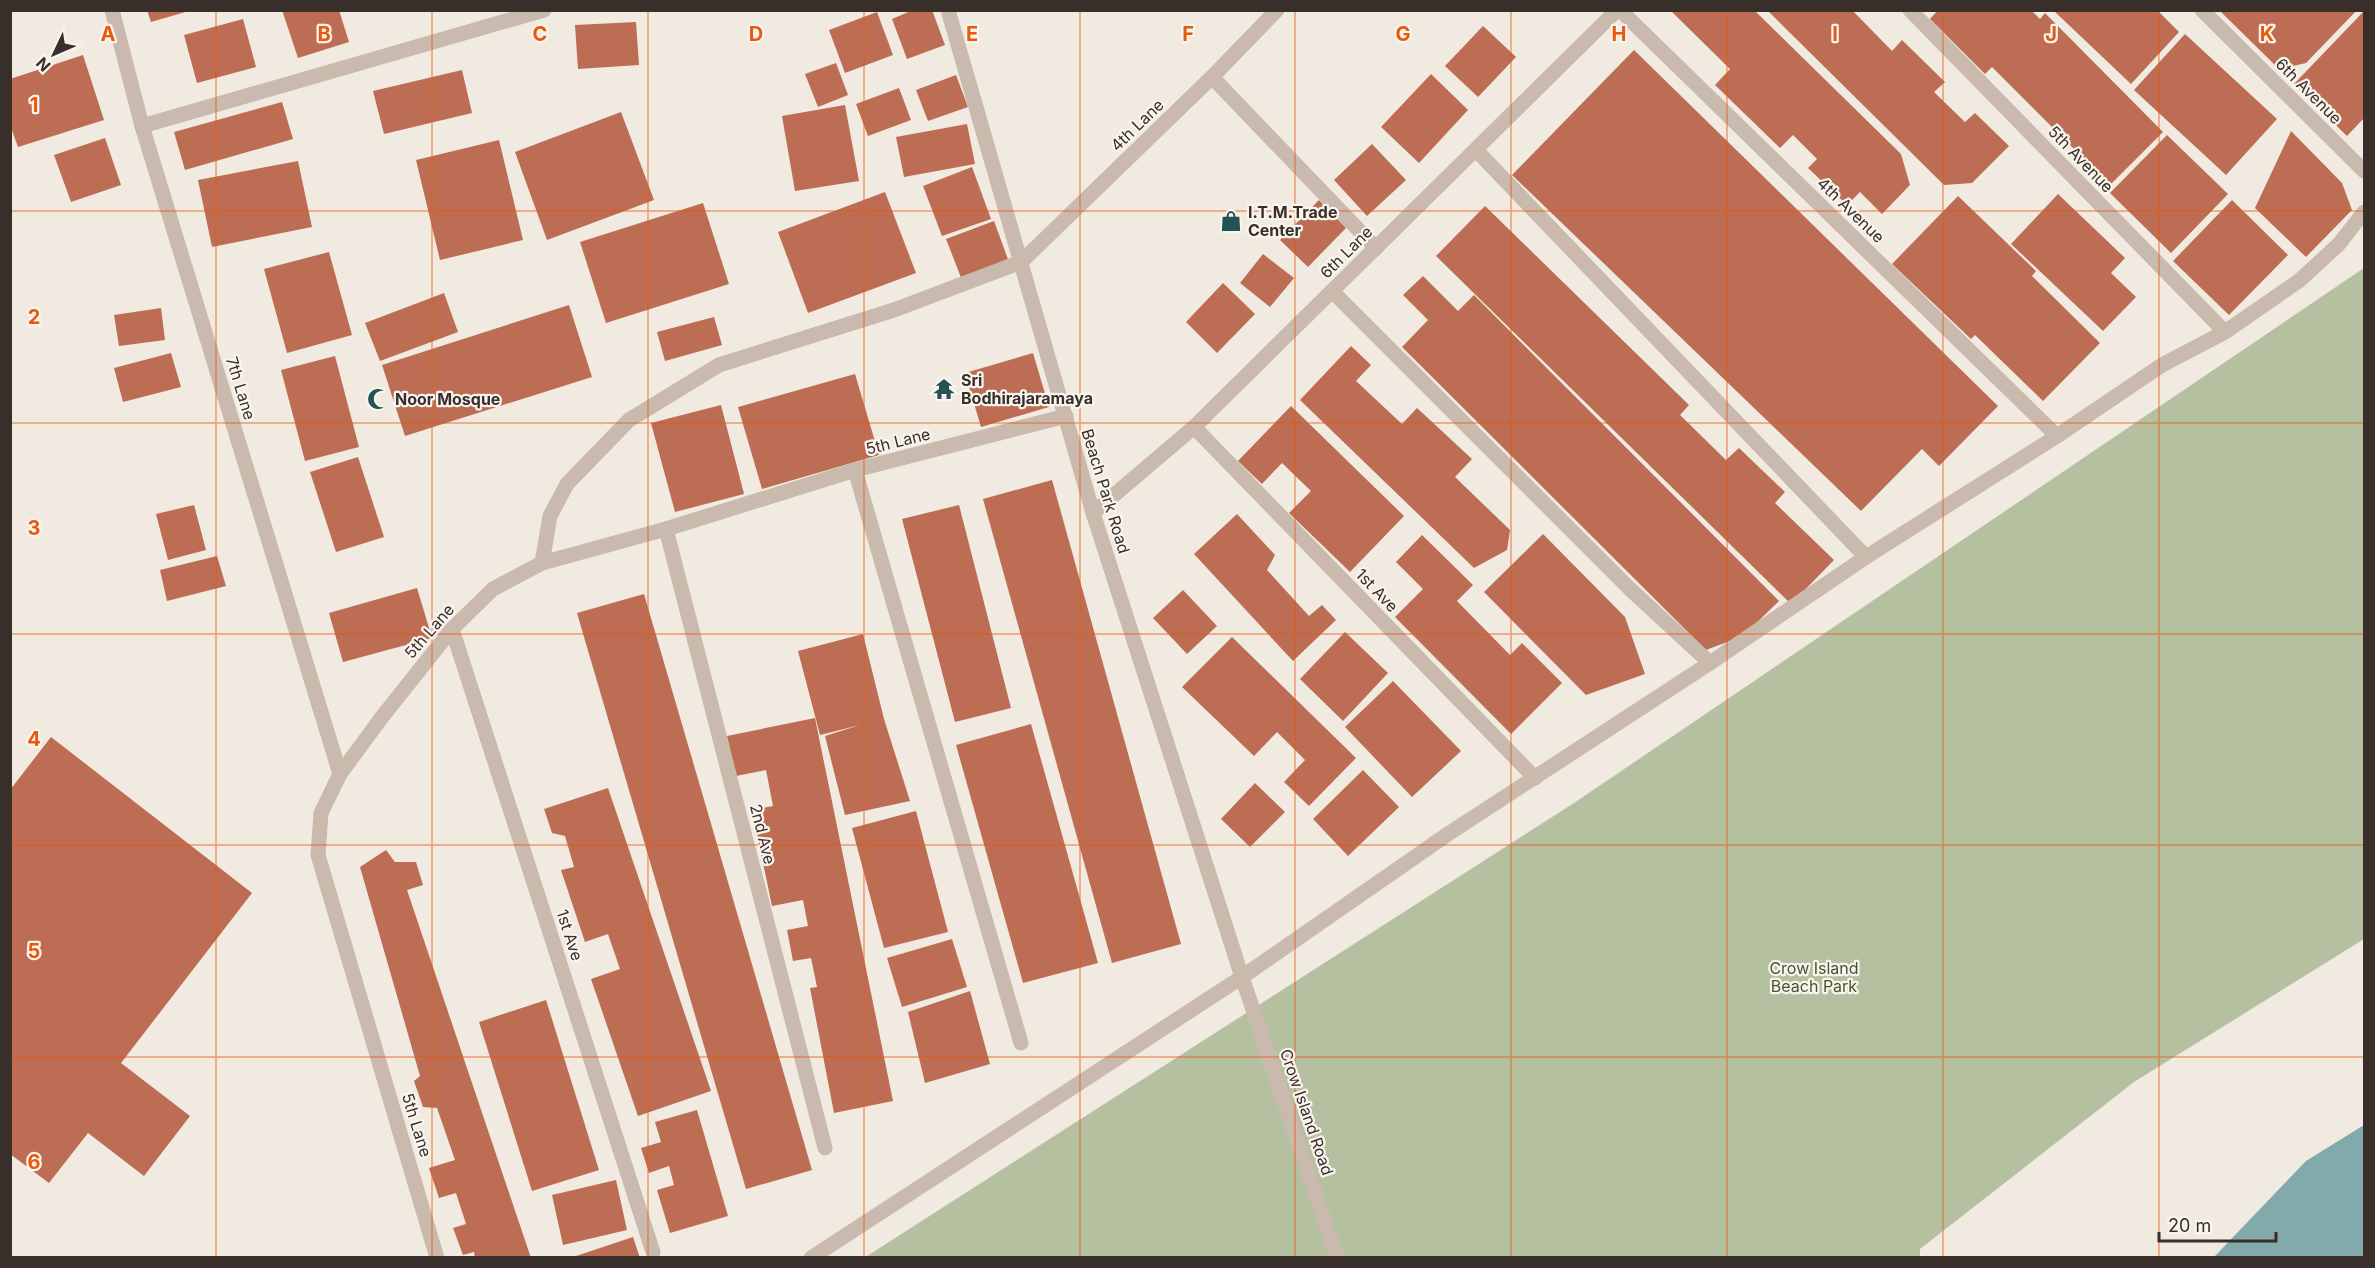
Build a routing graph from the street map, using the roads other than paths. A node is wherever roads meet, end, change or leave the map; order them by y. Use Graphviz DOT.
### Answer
graph roads {
  1 [pos="112,10"];
  2 [pos="544,10"];
  3 [pos="1276,10"];
  4 [pos="1618,10"];
  5 [pos="1910,10"];
  6 [pos="2202,10"];
  7 [pos="951,12"];
  8 [pos="1212,77"];
  9 [pos="142,126"];
  10 [pos="1476,150"];
  11 [pos="2364,171"];
  12 [pos="2364,212"];
  13 [pos="1376,248"];
  14 [pos="1021,262"];
  15 [pos="1332,291"];
  16 [pos="2225,332"];
  17 [pos="1065,416"];
  18 [pos="1194,427"];
  19 [pos="2057,436"];
  20 [pos="855,470"];
  21 [pos="1093,513"];
  22 [pos="666,529"];
  23 [pos="1866,557"];
  24 [pos="542,563"];
  25 [pos="452,629"];
  26 [pos="1710,663"];
  27 [pos="340,774"];
  28 [pos="1535,778"];
  29 [pos="1242,977"];
  30 [pos="1020,1043"];
  31 [pos="825,1148"];
  32 [pos="653,1252"];
  33 [pos="437,1257"];
  34 [pos="811,1257"];
  35 [pos="1337,1257"];
  1 -- 9 [label="street, 7th Lane"];
  2 -- 9 [label="street"];
  3 -- 8 [label="street, 4th Lane"];
  4 -- 10 [label="street, 6th Lane"];
  4 -- 19 [label="street, 4th Avenue"];
  5 -- 16 [label="street, 5th Avenue"];
  6 -- 11 [label="street, 6th Avenue"];
  7 -- 14 [label="street, Beach Park Road"];
  8 -- 13 [label="street"];
  8 -- 14 [label="street, 4th Lane"];
  9 -- 27 [label="street, 7th Lane"];
  10 -- 13 [label="street, 6th Lane"];
  10 -- 23 [label="street"];
  12 -- 16 [label="street"];
  13 -- 15 [label="street, 6th Lane"];
  14 -- 17 [label="street, Beach Park Road"];
  14 -- 24 [label="street"];
  15 -- 18 [label="street, 6th Lane"];
  15 -- 26 [label="street"];
  16 -- 19 [label="street"];
  17 -- 20 [label="street, 5th Lane"];
  17 -- 21 [label="street, Beach Park Road"];
  18 -- 21 [label="street, 6th Lane"];
  18 -- 28 [label="street, 1st Ave"];
  19 -- 23 [label="street"];
  20 -- 22 [label="street, 5th Lane"];
  20 -- 30 [label="street"];
  21 -- 29 [label="street, Beach Park Road"];
  22 -- 24 [label="street, 5th Lane"];
  22 -- 31 [label="street, 2nd Ave"];
  23 -- 26 [label="street"];
  24 -- 25 [label="street, 5th Lane"];
  25 -- 27 [label="street, 5th Lane"];
  25 -- 32 [label="street, 1st Ave"];
  26 -- 28 [label="street"];
  27 -- 33 [label="street, 5th Lane"];
  28 -- 29 [label="street"];
  29 -- 34 [label="street"];
  29 -- 35 [label="street, Crow Island Road"];
}
